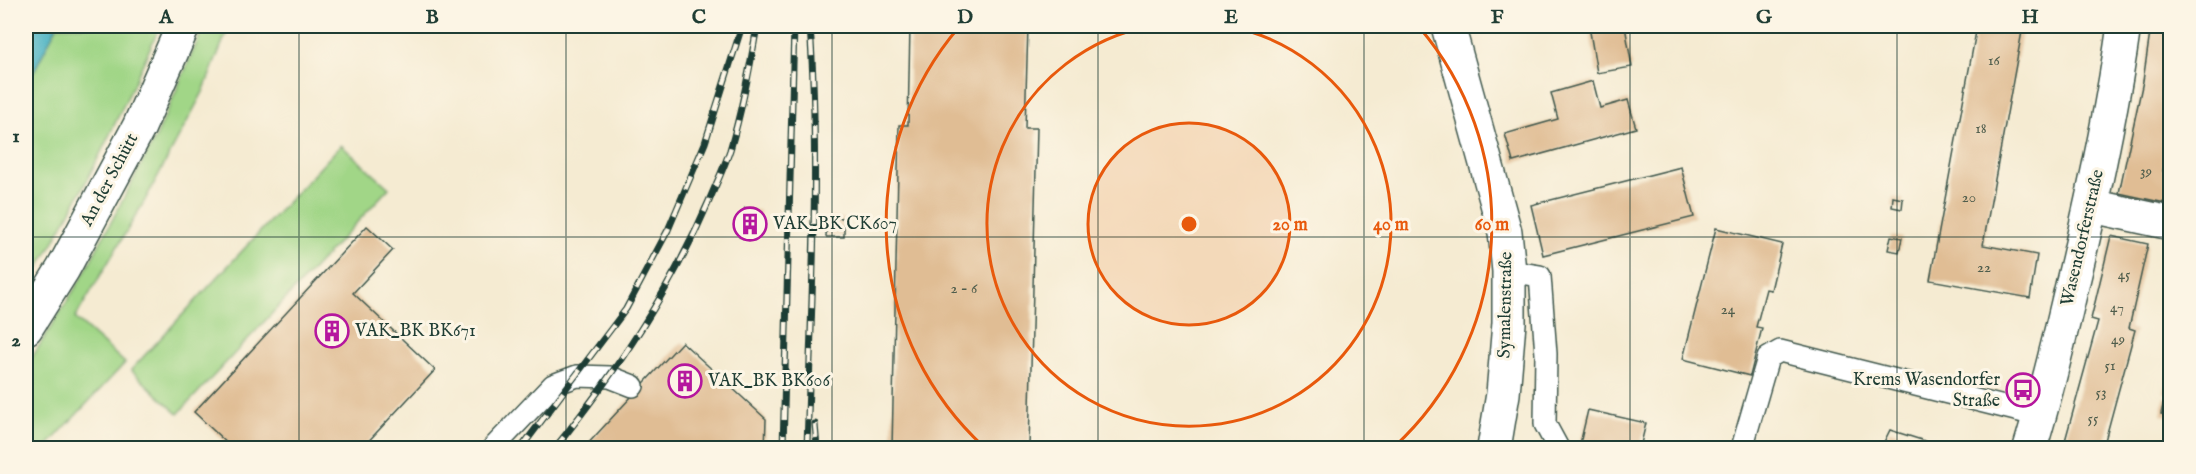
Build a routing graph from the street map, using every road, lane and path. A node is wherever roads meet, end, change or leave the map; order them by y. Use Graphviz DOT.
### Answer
graph roads {
  1 [pos="183,26"];
  2 [pos="1448,26"];
  3 [pos="2124,26"];
  4 [pos="2092,206"];
  5 [pos="2170,223"];
  6 [pos="1509,271"];
  7 [pos="26,328"];
  8 [pos="633,386"];
  9 [pos="2040,416"];
  10 [pos="493,448"];
  11 [pos="1494,448"];
  12 [pos="1558,448"];
  13 [pos="1742,448"];
  14 [pos="2030,448"];
  1 -- 7 [label="street, An der Schütt"];
  2 -- 6 [label="street, Symalenstraße"];
  3 -- 4 [label="street, Wasendorferstraße"];
  4 -- 5 [label="street"];
  4 -- 9 [label="street, Wasendorferstraße"];
  6 -- 11 [label="street, Symalenstraße"];
  6 -- 12 [label="lane"];
  8 -- 10 [label="lane"];
  9 -- 13 [label="lane"];
  9 -- 14 [label="street, Wasendorferstraße"];
}
